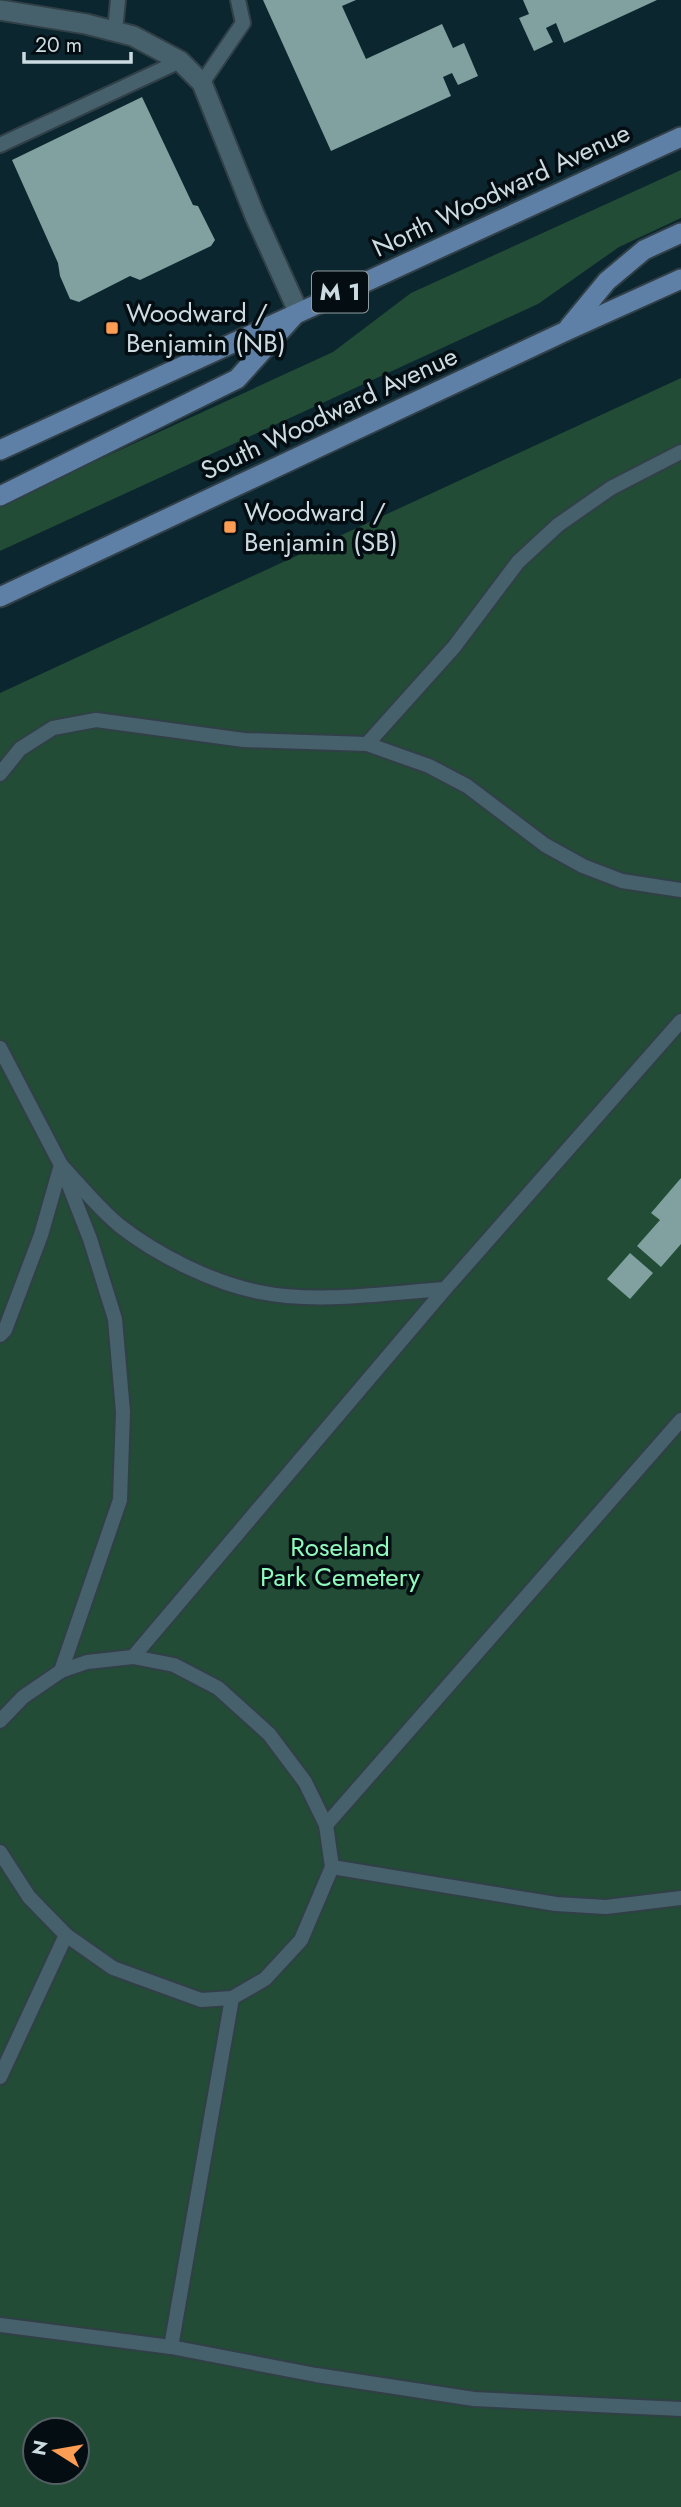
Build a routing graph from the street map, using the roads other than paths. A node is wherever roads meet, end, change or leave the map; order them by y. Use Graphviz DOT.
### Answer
graph roads {
  1 [pos="118,0"];
  2 [pos="238,0"];
  3 [pos="0,10"];
  4 [pos="115,31"];
  5 [pos="180,61"];
  6 [pos="202,83"];
  7 [pos="681,137"];
  8 [pos="0,145"];
  9 [pos="681,233"];
  10 [pos="681,279"];
  11 [pos="298,311"];
  12 [pos="566,331"];
  13 [pos="0,450"];
  14 [pos="681,452"];
  15 [pos="0,496"];
  16 [pos="6,589"];
  17 [pos="367,744"];
  18 [pos="0,774"];
  19 [pos="681,890"];
  20 [pos="681,1021"];
  21 [pos="0,1048"];
  22 [pos="61,1166"];
  23 [pos="445,1289"];
  24 [pos="0,1335"];
  25 [pos="681,1420"];
  26 [pos="133,1657"];
  27 [pos="61,1671"];
  28 [pos="0,1721"];
  29 [pos="326,1825"];
  30 [pos="0,1852"];
  31 [pos="332,1867"];
  32 [pos="681,1898"];
  33 [pos="66,1935"];
  34 [pos="232,1998"];
  35 [pos="0,2077"];
  36 [pos="0,2325"];
  37 [pos="171,2347"];
  38 [pos="681,2409"];
  1 -- 4 [label="lane"];
  2 -- 6 [label="lane"];
  3 -- 4 [label="street"];
  4 -- 5 [label="street"];
  5 -- 6 [label="street"];
  5 -- 8 [label="lane"];
  6 -- 11 [label="street"];
  7 -- 11 [label="main road, North Woodward Avenue / M 1"];
  9 -- 12 [label="main road"];
  10 -- 12 [label="main road, South Woodward Avenue"];
  11 -- 13 [label="main road, North Woodward Avenue / M 1"];
  11 -- 15 [label="main road"];
  12 -- 16 [label="main road, South Woodward Avenue"];
  14 -- 17 [label="lane"];
  17 -- 18 [label="lane"];
  17 -- 19 [label="lane"];
  20 -- 23 [label="lane"];
  21 -- 22 [label="lane"];
  22 -- 23 [label="lane"];
  22 -- 24 [label="lane"];
  22 -- 27 [label="lane"];
  23 -- 26 [label="lane"];
  25 -- 29 [label="lane"];
  26 -- 27 [label="lane"];
  26 -- 29 [label="lane"];
  27 -- 28 [label="lane"];
  29 -- 31 [label="lane"];
  30 -- 33 [label="lane"];
  31 -- 32 [label="lane"];
  31 -- 34 [label="lane"];
  33 -- 34 [label="lane"];
  33 -- 35 [label="lane"];
  34 -- 37 [label="lane"];
  36 -- 37 [label="lane"];
  37 -- 38 [label="lane"];
}
